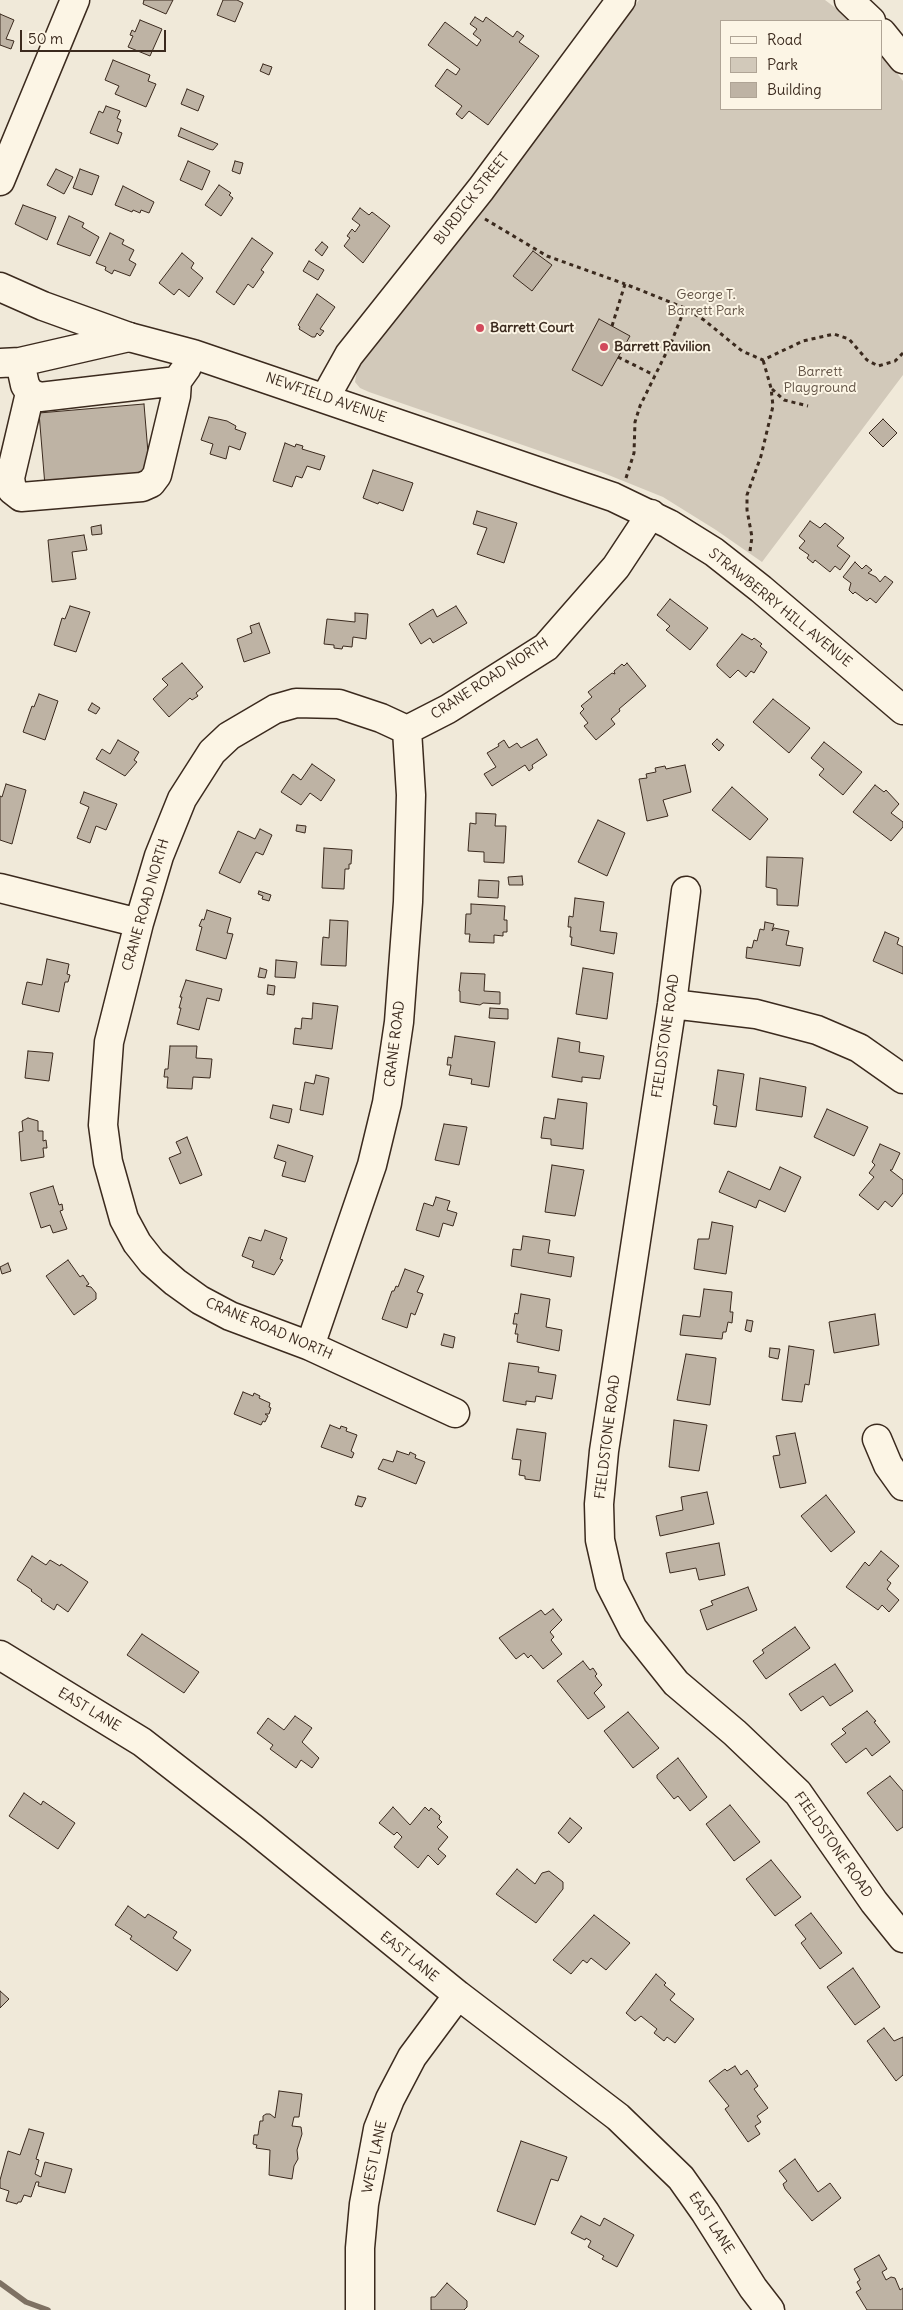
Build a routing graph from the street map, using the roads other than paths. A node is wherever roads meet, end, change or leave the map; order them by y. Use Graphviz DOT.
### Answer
graph roads {
  1 [pos="76,0"];
  2 [pos="621,0"];
  3 [pos="849,0"];
  4 [pos="870,20"];
  5 [pos="883,34"];
  6 [pos="903,59"];
  7 [pos="0,181"];
  8 [pos="0,287"];
  9 [pos="129,337"];
  10 [pos="193,354"];
  11 [pos="10,363"];
  12 [pos="177,380"];
  13 [pos="30,393"];
  14 [pos="325,398"];
  15 [pos="651,514"];
  16 [pos="903,710"];
  17 [pos="408,730"];
  18 [pos="0,888"];
  19 [pos="686,891"];
  20 [pos="138,923"];
  21 [pos="672,1004"];
  22 [pos="903,1079"];
  23 [pos="310,1346"];
  24 [pos="455,1412"];
  25 [pos="877,1439"];
  26 [pos="903,1486"];
  27 [pos="0,1655"];
  28 [pos="903,1938"];
  29 [pos="458,1995"];
  30 [pos="360,2310"];
  31 [pos="770,2310"];
  1 -- 7 [label="street"];
  2 -- 14 [label="street, BURDICK STREET"];
  3 -- 4 [label="street"];
  5 -- 6 [label="street"];
  8 -- 9 [label="street, NEWFIELD AVENUE"];
  9 -- 10 [label="street, NEWFIELD AVENUE"];
  9 -- 11 [label="street"];
  10 -- 12 [label="street"];
  10 -- 14 [label="street, NEWFIELD AVENUE"];
  11 -- 13 [label="street"];
  12 -- 13 [label="street"];
  12 -- 13 [label="street"];
  14 -- 15 [label="street, NEWFIELD AVENUE"];
  15 -- 16 [label="street, STRAWBERRY HILL AVENUE"];
  15 -- 17 [label="street, CRANE ROAD NORTH"];
  17 -- 20 [label="street, CRANE ROAD NORTH"];
  17 -- 23 [label="street, CRANE ROAD"];
  18 -- 20 [label="street"];
  19 -- 21 [label="street, FIELDSTONE ROAD"];
  20 -- 23 [label="street, CRANE ROAD NORTH"];
  21 -- 22 [label="street"];
  21 -- 28 [label="street, FIELDSTONE ROAD"];
  23 -- 24 [label="street, CRANE ROAD NORTH"];
  25 -- 26 [label="street"];
  27 -- 29 [label="street, EAST LANE"];
  29 -- 30 [label="street, WEST LANE"];
  29 -- 31 [label="street, EAST LANE"];
}
